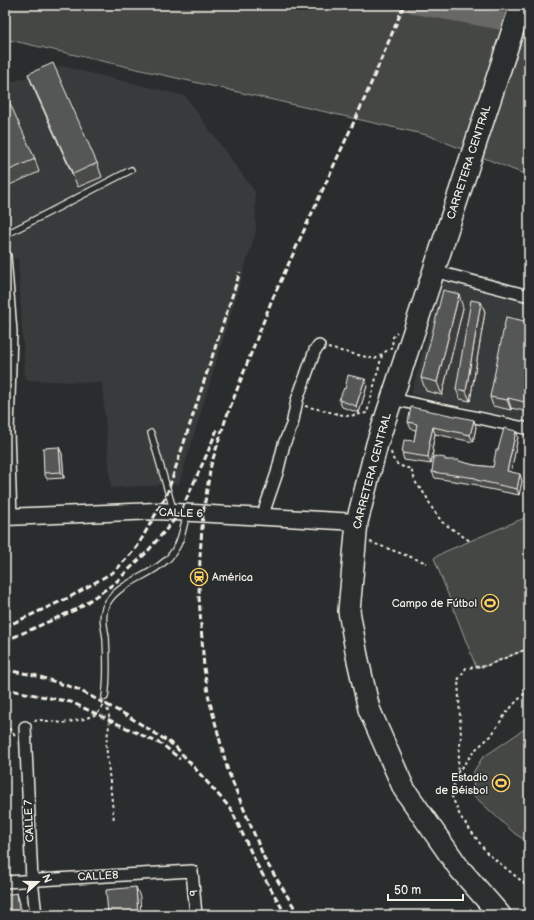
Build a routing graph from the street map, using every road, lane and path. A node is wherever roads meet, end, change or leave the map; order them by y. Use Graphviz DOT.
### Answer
graph roads {
  1 [pos="521,5"];
  2 [pos="131,170"];
  3 [pos="5,235"];
  4 [pos="5,256"];
  5 [pos="434,271"];
  6 [pos="529,296"];
  7 [pos="400,326"];
  8 [pos="8,332"];
  9 [pos="319,346"];
  10 [pos="382,355"];
  11 [pos="392,399"];
  12 [pos="296,406"];
  13 [pos="529,429"];
  14 [pos="7,432"];
  15 [pos="151,433"];
  16 [pos="390,449"];
  17 [pos="181,513"];
  18 [pos="8,517"];
  19 [pos="262,517"];
  20 [pos="356,529"];
  21 [pos="470,540"];
  22 [pos="427,563"];
  23 [pos="529,648"];
  24 [pos="529,689"];
  25 [pos="105,701"];
  26 [pos="25,727"];
  27 [pos="457,774"];
  28 [pos="114,821"];
  29 [pos="192,871"];
  30 [pos="32,880"];
  31 [pos="5,882"];
  32 [pos="529,887"];
  33 [pos="36,915"];
  34 [pos="196,915"];
  35 [pos="500,915"];
  1 -- 5 [label="highway, CARRETERA CENTRAL"];
  2 -- 3 [label="lane"];
  4 -- 8 [label="street"];
  5 -- 6 [label="street"];
  5 -- 11 [label="highway, CARRETERA CENTRAL"];
  7 -- 10 [label="path"];
  8 -- 14 [label="street"];
  9 -- 10 [label="path"];
  9 -- 12 [label="street"];
  10 -- 12 [label="path"];
  11 -- 13 [label="street"];
  11 -- 20 [label="highway, CARRETERA CENTRAL"];
  12 -- 19 [label="street"];
  14 -- 18 [label="street"];
  15 -- 17 [label="lane"];
  16 -- 21 [label="path"];
  17 -- 18 [label="street, CALLE 6"];
  17 -- 19 [label="street, CALLE 6"];
  17 -- 25 [label="lane"];
  19 -- 20 [label="street, CALLE 6"];
  20 -- 22 [label="path"];
  20 -- 35 [label="highway, CARRETERA CENTRAL"];
  23 -- 27 [label="path"];
  24 -- 27 [label="path"];
  25 -- 26 [label="path"];
  25 -- 28 [label="path"];
  26 -- 30 [label="street, CALLE 7"];
  27 -- 32 [label="path"];
  29 -- 30 [label="street, CALLE8"];
  29 -- 34 [label="street, 9"];
  30 -- 31 [label="street, CALLE8"];
  30 -- 33 [label="street, CALLE 7"];
}
